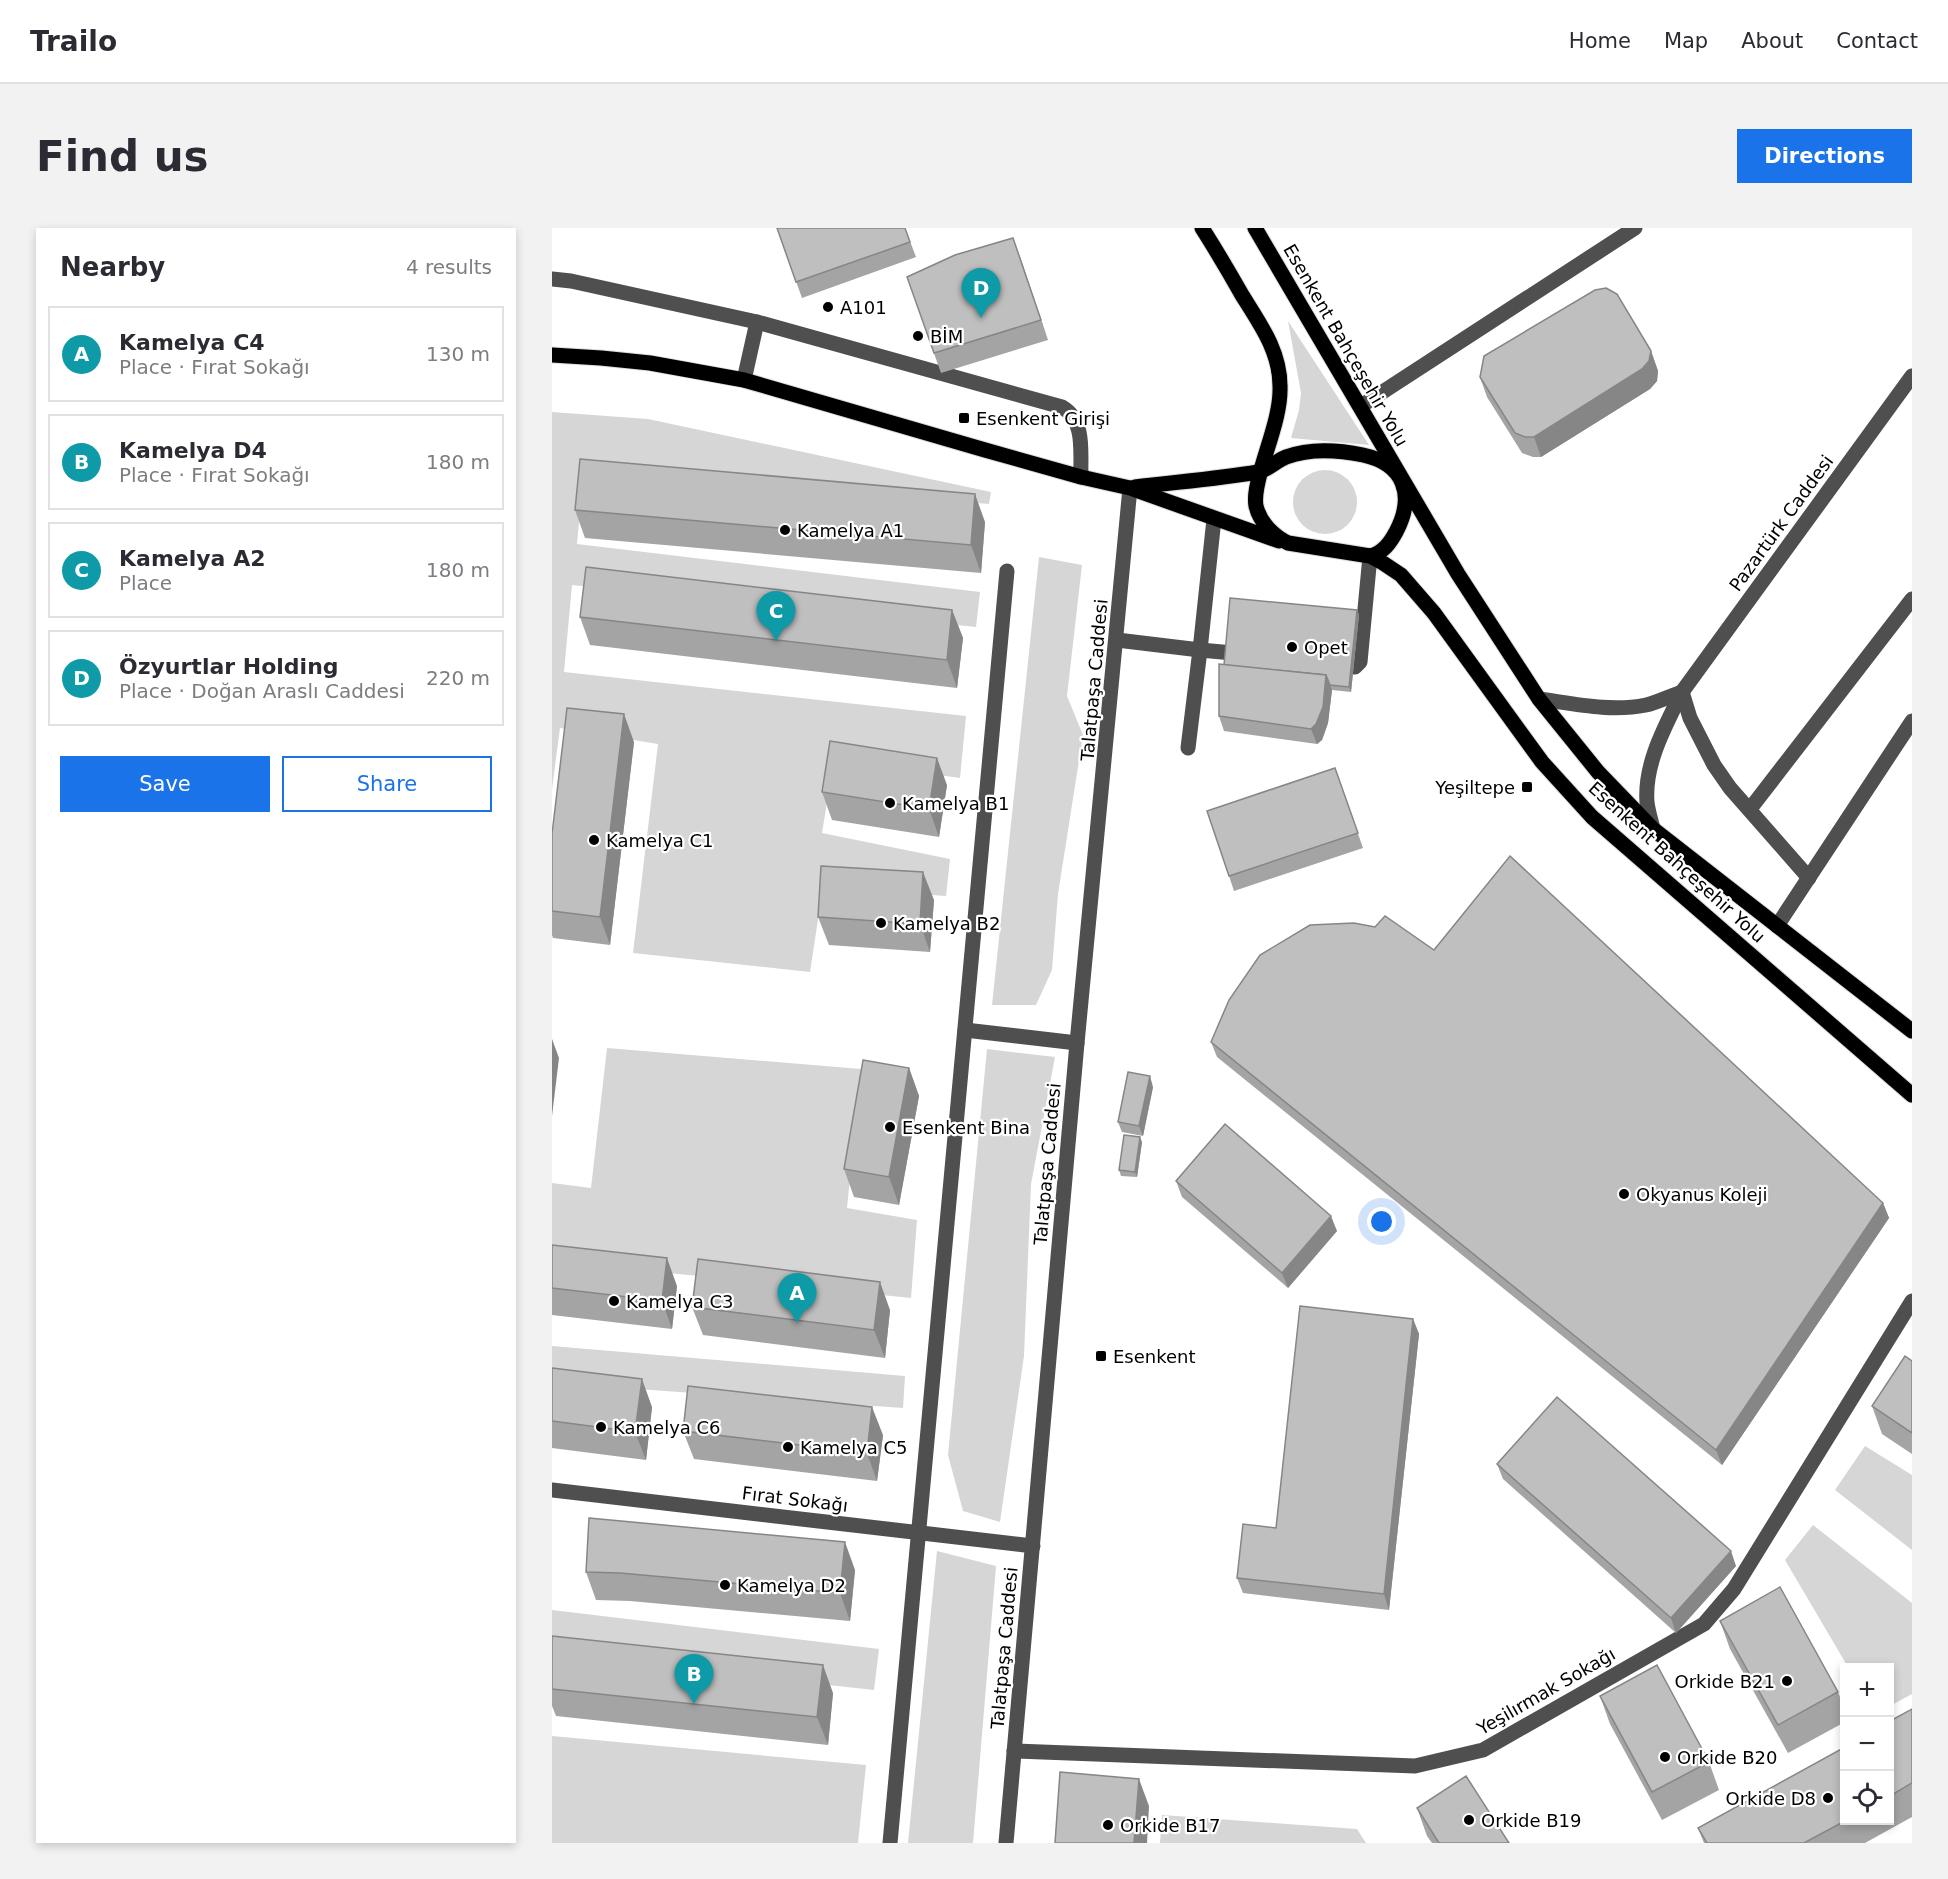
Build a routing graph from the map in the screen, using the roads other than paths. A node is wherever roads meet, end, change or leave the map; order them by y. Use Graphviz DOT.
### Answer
graph roads {
  1 [pos="1202,228"];
  2 [pos="1255,228"];
  3 [pos="1635,228"];
  4 [pos="552,279"];
  5 [pos="757,322"];
  6 [pos="552,356"];
  7 [pos="1912,376"];
  8 [pos="744,380"];
  9 [pos="1361,406"];
  10 [pos="1261,471"];
  11 [pos="1080,477"];
  12 [pos="1403,483"];
  13 [pos="1130,488"];
  14 [pos="1215,519"];
  15 [pos="1295,546"];
  16 [pos="1371,556"];
  17 [pos="1007,571"];
  18 [pos="1912,599"];
  19 [pos="1117,640"];
  20 [pos="1200,650"];
  21 [pos="1259,656"];
  22 [pos="1319,663"];
  23 [pos="1682,692"];
  24 [pos="1539,699"];
  25 [pos="1912,721"];
  26 [pos="1188,748"];
  27 [pos="1750,809"];
  28 [pos="1653,829"];
  29 [pos="1809,878"];
  30 [pos="1777,926"];
  31 [pos="965,1030"];
  32 [pos="1912,1031"];
  33 [pos="1077,1043"];
  34 [pos="1912,1095"];
  35 [pos="1912,1301"];
  36 [pos="552,1490"];
  37 [pos="919,1534"];
  38 [pos="1033,1546"];
  39 [pos="1014,1751"];
  40 [pos="890,1843"];
  41 [pos="1006,1843"];
  1 -- 10 [label="main road, Esenkent Bahçeşehir Yolu"];
  2 -- 9 [label="main road, Esenkent Bahçeşehir Yolu"];
  3 -- 9 [label="street"];
  4 -- 5 [label="street"];
  5 -- 8 [label="street"];
  5 -- 11 [label="street"];
  6 -- 8 [label="main road"];
  7 -- 23 [label="street, Pazartürk Caddesi"];
  8 -- 11 [label="main road"];
  9 -- 12 [label="main road, Esenkent Bahçeşehir Yolu"];
  10 -- 12 [label="main road, Esenkent Bahçeşehir Yolu"];
  10 -- 13 [label="main road"];
  10 -- 15 [label="main road, Esenkent Bahçeşehir Yolu"];
  11 -- 13 [label="main road"];
  12 -- 16 [label="main road, Esenkent Bahçeşehir Yolu"];
  12 -- 24 [label="main road, Esenkent Bahçeşehir Yolu"];
  13 -- 14 [label="main road"];
  13 -- 19 [label="street, Talatpaşa Caddesi"];
  14 -- 15 [label="main road"];
  14 -- 20 [label="street"];
  15 -- 16 [label="main road, Esenkent Bahçeşehir Yolu"];
  16 -- 22 [label="street"];
  16 -- 34 [label="main road, Esenkent Bahçeşehir Yolu"];
  17 -- 31 [label="street"];
  18 -- 27 [label="street"];
  19 -- 20 [label="street"];
  19 -- 33 [label="street, Talatpaşa Caddesi"];
  20 -- 21 [label="street"];
  20 -- 26 [label="street"];
  23 -- 24 [label="street"];
  23 -- 27 [label="street"];
  23 -- 28 [label="street, Pazartürk Caddesi"];
  24 -- 28 [label="main road, Esenkent Bahçeşehir Yolu"];
  25 -- 29 [label="street"];
  27 -- 29 [label="street"];
  28 -- 30 [label="main road, Esenkent Bahçeşehir Yolu"];
  29 -- 30 [label="street"];
  30 -- 32 [label="main road, Esenkent Bahçeşehir Yolu"];
  31 -- 33 [label="street"];
  31 -- 37 [label="street"];
  33 -- 38 [label="street, Talatpaşa Caddesi"];
  35 -- 39 [label="street, Yeşilırmak Sokağı"];
  36 -- 37 [label="street, Fırat Sokağı"];
  37 -- 38 [label="street, Fırat Sokağı"];
  37 -- 40 [label="street"];
  38 -- 39 [label="street, Talatpaşa Caddesi"];
  39 -- 41 [label="street, Talatpaşa Caddesi"];
}
